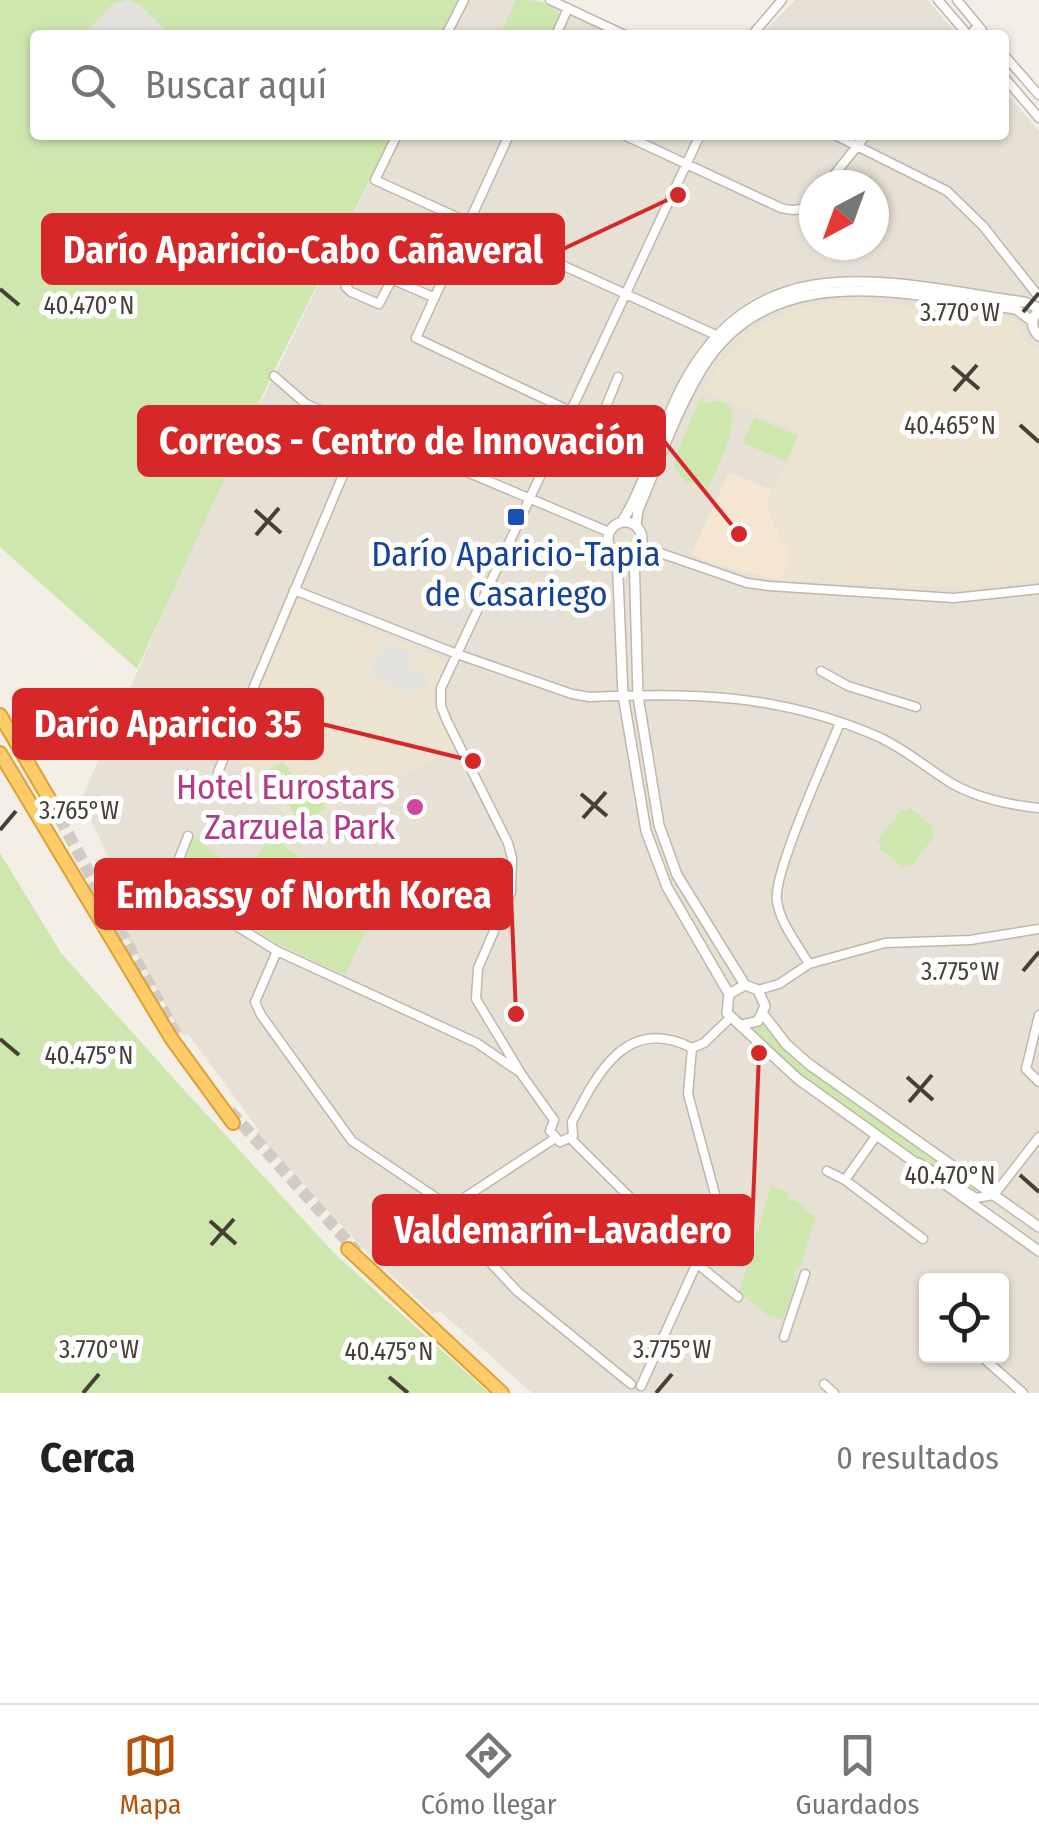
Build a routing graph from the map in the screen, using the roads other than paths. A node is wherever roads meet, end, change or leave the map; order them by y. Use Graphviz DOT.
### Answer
graph roads {
  1 [pos="464,0"];
  2 [pos="550,0"];
  3 [pos="782,0"];
  4 [pos="938,0"];
  5 [pos="957,0"];
  6 [pos="568,8"];
  7 [pos="449,30"];
  8 [pos="558,30"];
  9 [pos="614,30"];
  10 [pos="756,30"];
  11 [pos="965,30"];
  12 [pos="982,30"];
  13 [pos="1009,61"];
  14 [pos="1009,83"];
  15 [pos="1039,95"];
  16 [pos="1039,118"];
  17 [pos="394,140"];
  18 [pos="507,140"];
  19 [pos="635,140"];
  20 [pos="698,140"];
  21 [pos="845,140"];
  22 [pos="862,140"];
  23 [pos="857,146"];
  24 [pos="686,164"];
  25 [pos="838,170"];
  26 [pos="799,209"];
  27 [pos="468,222"];
  28 [pos="392,279"];
  29 [pos="625,294"];
  30 [pos="433,297"];
  31 [pos="1039,297"];
  32 [pos="1037,313"];
  33 [pos="718,336"];
  34 [pos="1039,336"];
  35 [pos="274,376"];
  36 [pos="618,377"];
  37 [pos="605,409"];
  38 [pos="570,411"];
  39 [pos="362,430"];
  40 [pos="529,499"];
  41 [pos="622,522"];
  42 [pos="636,526"];
  43 [pos="609,532"];
  44 [pos="637,550"];
  45 [pos="616,554"];
  46 [pos="1039,589"];
  47 [pos="294,590"];
  48 [pos="456,654"];
  49 [pos="821,671"];
  50 [pos="623,696"];
  51 [pos="638,696"];
  52 [pos="916,707"];
  53 [pos="0,714"];
  54 [pos="840,723"];
  55 [pos="0,754"];
  56 [pos="218,772"];
  57 [pos="51,802"];
  58 [pos="1039,808"];
  59 [pos="188,836"];
  60 [pos="1039,930"];
  61 [pos="277,951"];
  62 [pos="809,964"];
  63 [pos="778,984"];
  64 [pos="745,985"];
  65 [pos="758,990"];
  66 [pos="728,994"];
  67 [pos="764,1000"];
  68 [pos="763,1014"];
  69 [pos="1039,1015"];
  70 [pos="730,1018"];
  71 [pos="742,1025"];
  72 [pos="499,1036"];
  73 [pos="505,1045"];
  74 [pos="692,1048"];
  75 [pos="491,1050"];
  76 [pos="522,1075"];
  77 [pos="1039,1082"];
  78 [pos="554,1120"];
  79 [pos="572,1122"];
  80 [pos="233,1123"];
  81 [pos="876,1136"];
  82 [pos="1039,1137"];
  83 [pos="554,1139"];
  84 [pos="571,1139"];
  85 [pos="906,1157"];
  86 [pos="826,1171"];
  87 [pos="845,1180"];
  88 [pos="994,1195"];
  89 [pos="450,1207"];
  90 [pos="996,1220"];
  91 [pos="1039,1228"];
  92 [pos="923,1239"];
  93 [pos="1039,1249"];
  94 [pos="348,1250"];
  95 [pos="695,1262"];
  96 [pos="805,1274"];
  97 [pos="738,1297"];
  98 [pos="784,1336"];
  99 [pos="989,1363"];
  100 [pos="824,1384"];
  101 [pos="636,1389"];
  102 [pos="502,1393"];
  103 [pos="834,1393"];
  104 [pos="1023,1393"];
  1 -- 7 [label="street"];
  2 -- 6 [label="street"];
  3 -- 10 [label="street"];
  4 -- 11 [label="street"];
  5 -- 12 [label="street"];
  6 -- 8 [label="street"];
  6 -- 9 [label="street"];
  13 -- 15 [label="street"];
  14 -- 16 [label="street"];
  17 -- 27 [label="street"];
  18 -- 27 [label="street"];
  19 -- 24 [label="street"];
  20 -- 24 [label="street"];
  21 -- 23 [label="street"];
  22 -- 23 [label="street"];
  23 -- 25 [label="street"];
  23 -- 31 [label="street"];
  24 -- 26 [label="street"];
  24 -- 29 [label="street"];
  27 -- 29 [label="street"];
  27 -- 30 [label="street"];
  28 -- 28 [label="street"];
  28 -- 30 [label="street"];
  29 -- 33 [label="street"];
  29 -- 38 [label="street"];
  30 -- 38 [label="street"];
  32 -- 33 [label="street"];
  32 -- 34 [label="street"];
  32 -- 42 [label="street"];
  33 -- 41 [label="street"];
  35 -- 39 [label="street"];
  36 -- 37 [label="street"];
  38 -- 40 [label="street"];
  39 -- 40 [label="street"];
  39 -- 47 [label="street"];
  40 -- 43 [label="street"];
  40 -- 48 [label="street"];
  41 -- 42 [label="street"];
  41 -- 43 [label="street"];
  42 -- 44 [label="street"];
  43 -- 45 [label="street"];
  44 -- 45 [label="street"];
  44 -- 46 [label="street"];
  44 -- 51 [label="street"];
  45 -- 50 [label="street"];
  47 -- 48 [label="street"];
  47 -- 56 [label="street"];
  48 -- 50 [label="street"];
  48 -- 72 [label="street"];
  49 -- 52 [label="street"];
  50 -- 51 [label="street"];
  50 -- 66 [label="street"];
  51 -- 54 [label="street"];
  51 -- 64 [label="street"];
  53 -- 57 [label="highway"];
  54 -- 58 [label="street"];
  54 -- 62 [label="street"];
  55 -- 80 [label="highway"];
  59 -- 61 [label="street"];
  60 -- 62 [label="street"];
  61 -- 75 [label="street"];
  61 -- 89 [label="street"];
  62 -- 63 [label="street"];
  63 -- 65 [label="street"];
  63 -- 67 [label="street"];
  64 -- 65 [label="street"];
  64 -- 66 [label="street"];
  65 -- 67 [label="street"];
  66 -- 70 [label="street"];
  67 -- 68 [label="street"];
  68 -- 71 [label="street"];
  68 -- 88 [label="street"];
  69 -- 77 [label="street"];
  70 -- 71 [label="street"];
  70 -- 74 [label="street"];
  71 -- 81 [label="street"];
  72 -- 73 [label="street"];
  72 -- 75 [label="street"];
  73 -- 75 [label="street"];
  73 -- 76 [label="street"];
  74 -- 79 [label="street"];
  74 -- 95 [label="street"];
  75 -- 76 [label="street"];
  76 -- 78 [label="street"];
  78 -- 79 [label="street"];
  78 -- 83 [label="street"];
  79 -- 84 [label="street"];
  81 -- 85 [label="street"];
  81 -- 87 [label="street"];
  82 -- 88 [label="street"];
  83 -- 84 [label="street"];
  83 -- 89 [label="street"];
  84 -- 95 [label="street"];
  85 -- 88 [label="street"];
  85 -- 90 [label="street"];
  86 -- 87 [label="street"];
  87 -- 92 [label="street"];
  88 -- 90 [label="street"];
  88 -- 91 [label="street"];
  89 -- 101 [label="street"];
  90 -- 93 [label="street"];
  94 -- 102 [label="highway"];
  95 -- 97 [label="street"];
  95 -- 101 [label="street"];
  96 -- 98 [label="street"];
  99 -- 104 [label="street"];
  100 -- 103 [label="street"];
}
